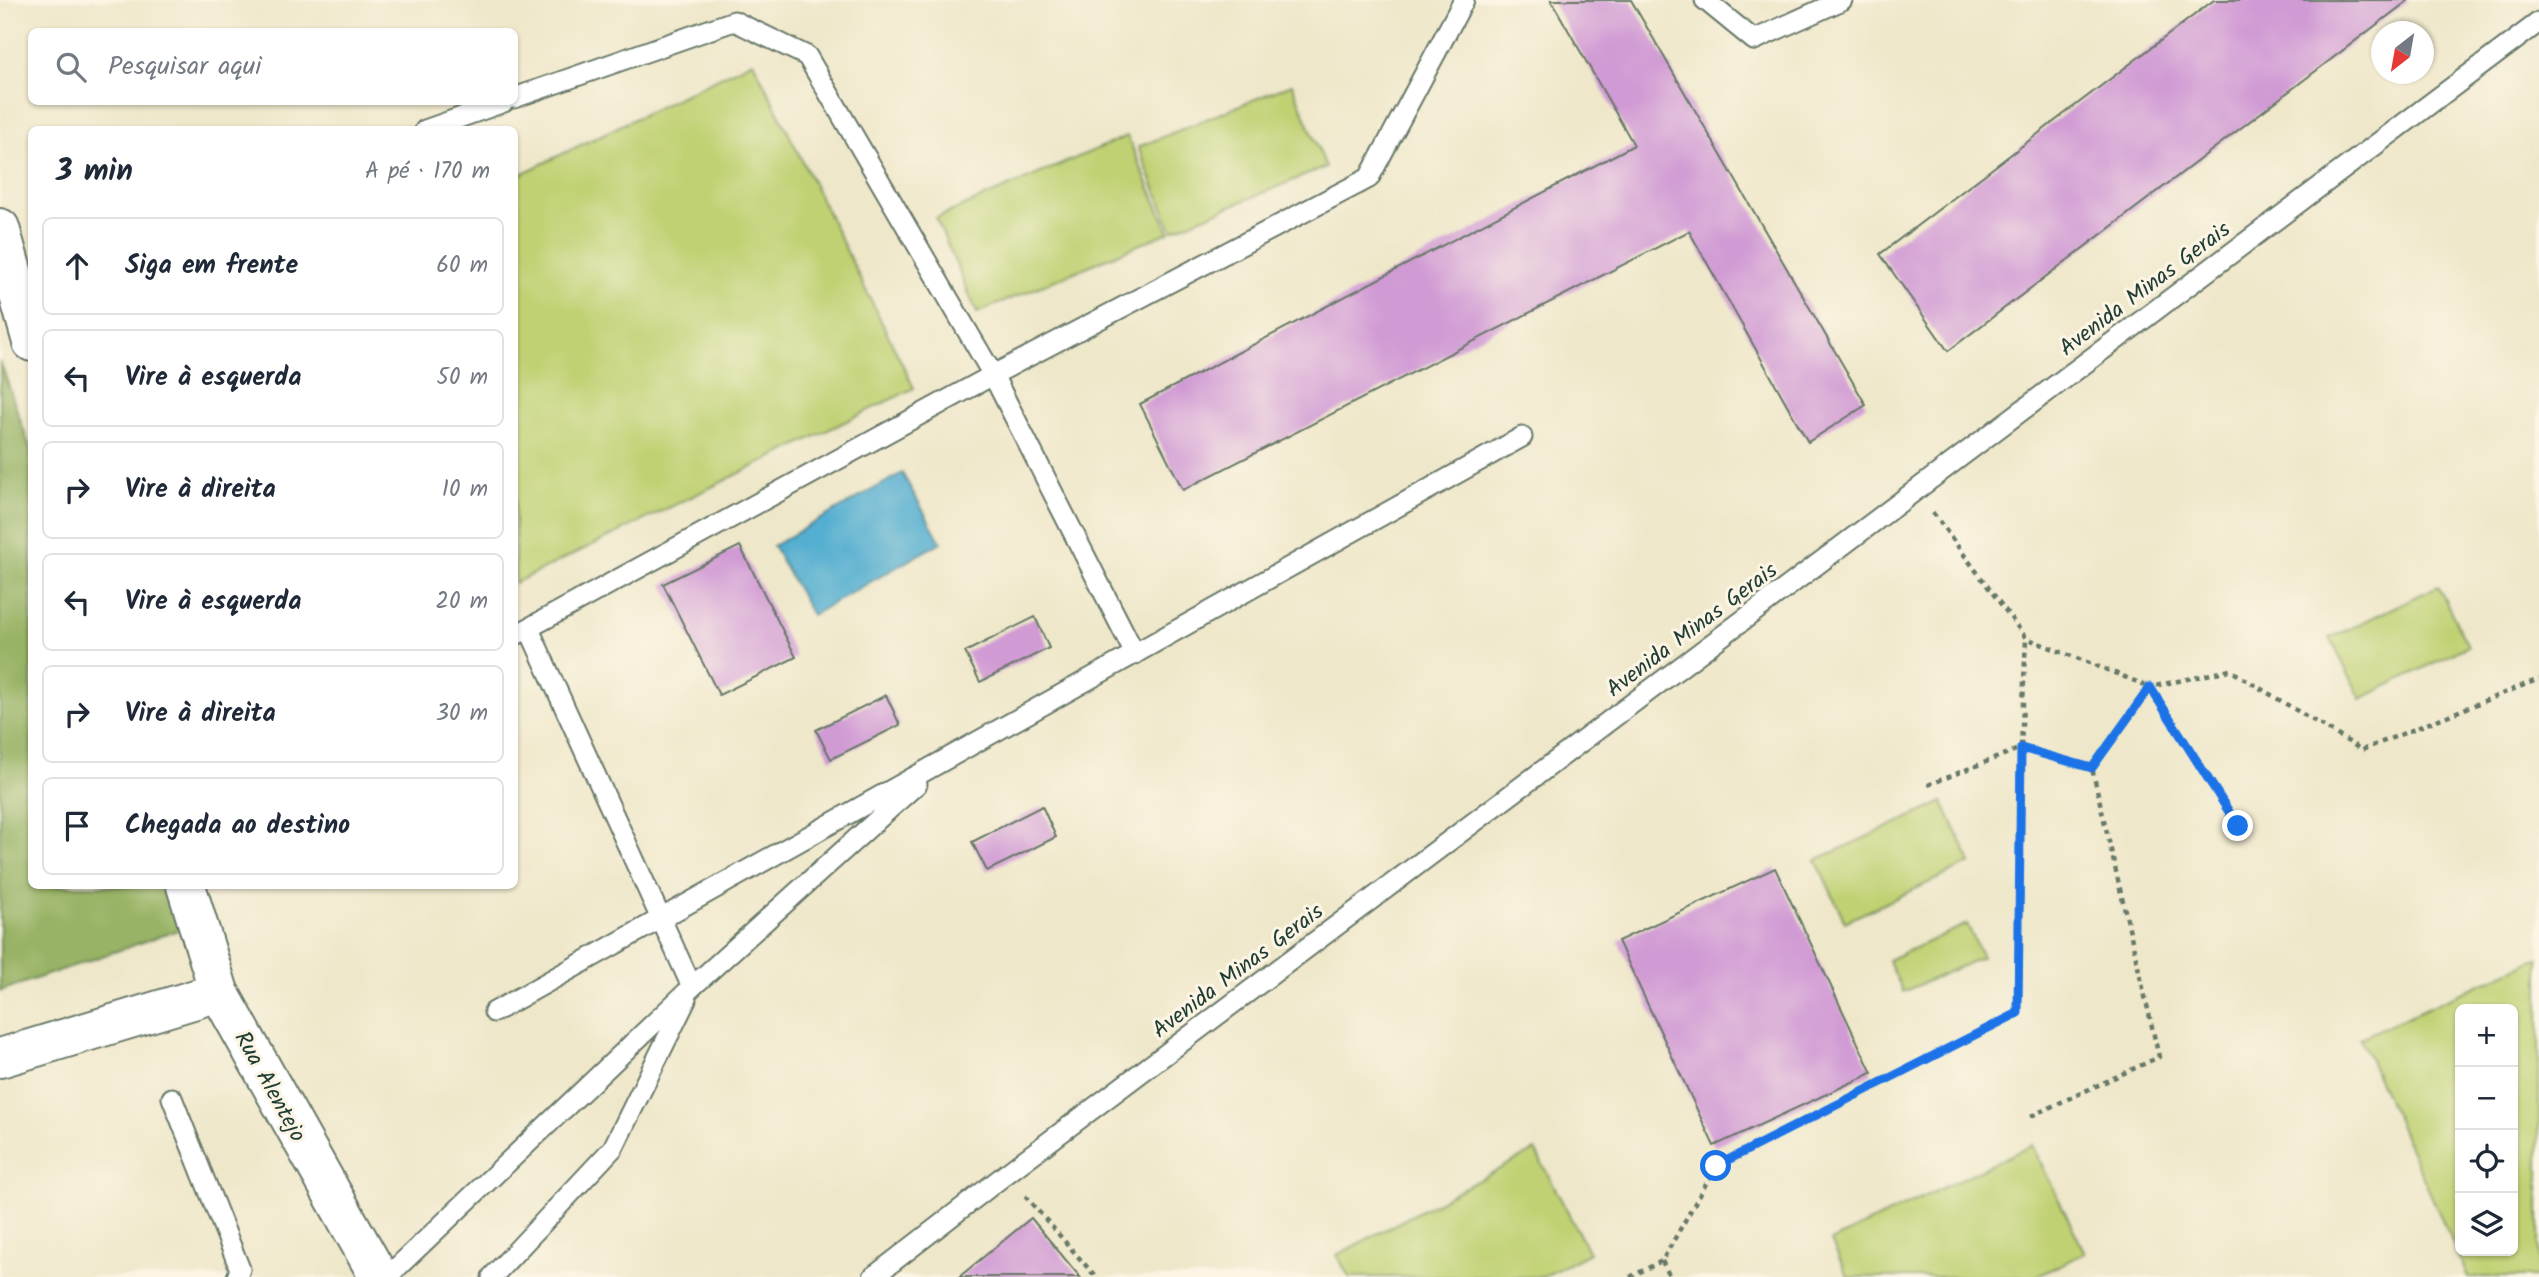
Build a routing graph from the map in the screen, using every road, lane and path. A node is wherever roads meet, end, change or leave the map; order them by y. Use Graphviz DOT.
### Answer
graph roads {
  1 [pos="1464,0"];
  2 [pos="1704,0"];
  3 [pos="1842,0"];
  4 [pos="2539,22"];
  5 [pos="518,97"];
  6 [pos="496,105"];
  7 [pos="436,126"];
  8 [pos="1,238"];
  9 [pos="28,329"];
  10 [pos="993,375"];
  11 [pos="1522,437"];
  12 [pos="1916,490"];
  13 [pos="522,632"];
  14 [pos="2026,638"];
  15 [pos="1135,654"];
  16 [pos="2539,678"];
  17 [pos="2150,687"];
  18 [pos="2021,748"];
  19 [pos="943,761"];
  20 [pos="2092,768"];
  21 [pos="1928,785"];
  22 [pos="2238,826"];
  23 [pos="187,889"];
  24 [pos="662,918"];
  25 [pos="692,987"];
  26 [pos="219,992"];
  27 [pos="494,1012"];
  28 [pos="0,1058"];
  29 [pos="173,1098"];
  30 [pos="2031,1115"];
  31 [pos="1006,1174"];
  32 [pos="1662,1261"];
  33 [pos="237,1277"];
  34 [pos="379,1277"];
  35 [pos="387,1277"];
  36 [pos="492,1277"];
  37 [pos="873,1277"];
  38 [pos="1096,1277"];
  39 [pos="1630,1277"];
  40 [pos="1670,1277"];
  1 -- 10 [label="lane"];
  2 -- 3 [label="lane"];
  4 -- 12 [label="lane, Avenida Minas Gerais"];
  5 -- 10 [label="lane"];
  6 -- 7 [label="lane"];
  8 -- 9 [label="street"];
  10 -- 13 [label="lane"];
  10 -- 15 [label="lane"];
  11 -- 15 [label="lane"];
  12 -- 14 [label="path"];
  12 -- 31 [label="lane, Avenida Minas Gerais"];
  13 -- 24 [label="lane"];
  14 -- 17 [label="path"];
  14 -- 18 [label="path"];
  15 -- 19 [label="lane"];
  16 -- 17 [label="path"];
  17 -- 20 [label="path"];
  17 -- 22 [label="path"];
  18 -- 20 [label="path"];
  18 -- 21 [label="path"];
  18 -- 32 [label="path"];
  19 -- 24 [label="lane"];
  19 -- 25 [label="lane"];
  20 -- 30 [label="path"];
  23 -- 26 [label="street, Rua Alentejo"];
  24 -- 25 [label="lane"];
  24 -- 27 [label="lane"];
  25 -- 35 [label="lane"];
  25 -- 36 [label="lane"];
  26 -- 28 [label="street"];
  26 -- 34 [label="street, Rua Alentejo"];
  29 -- 33 [label="lane"];
  31 -- 37 [label="lane, Avenida Minas Gerais"];
  31 -- 38 [label="path"];
  32 -- 39 [label="path"];
  32 -- 40 [label="path"];
}
